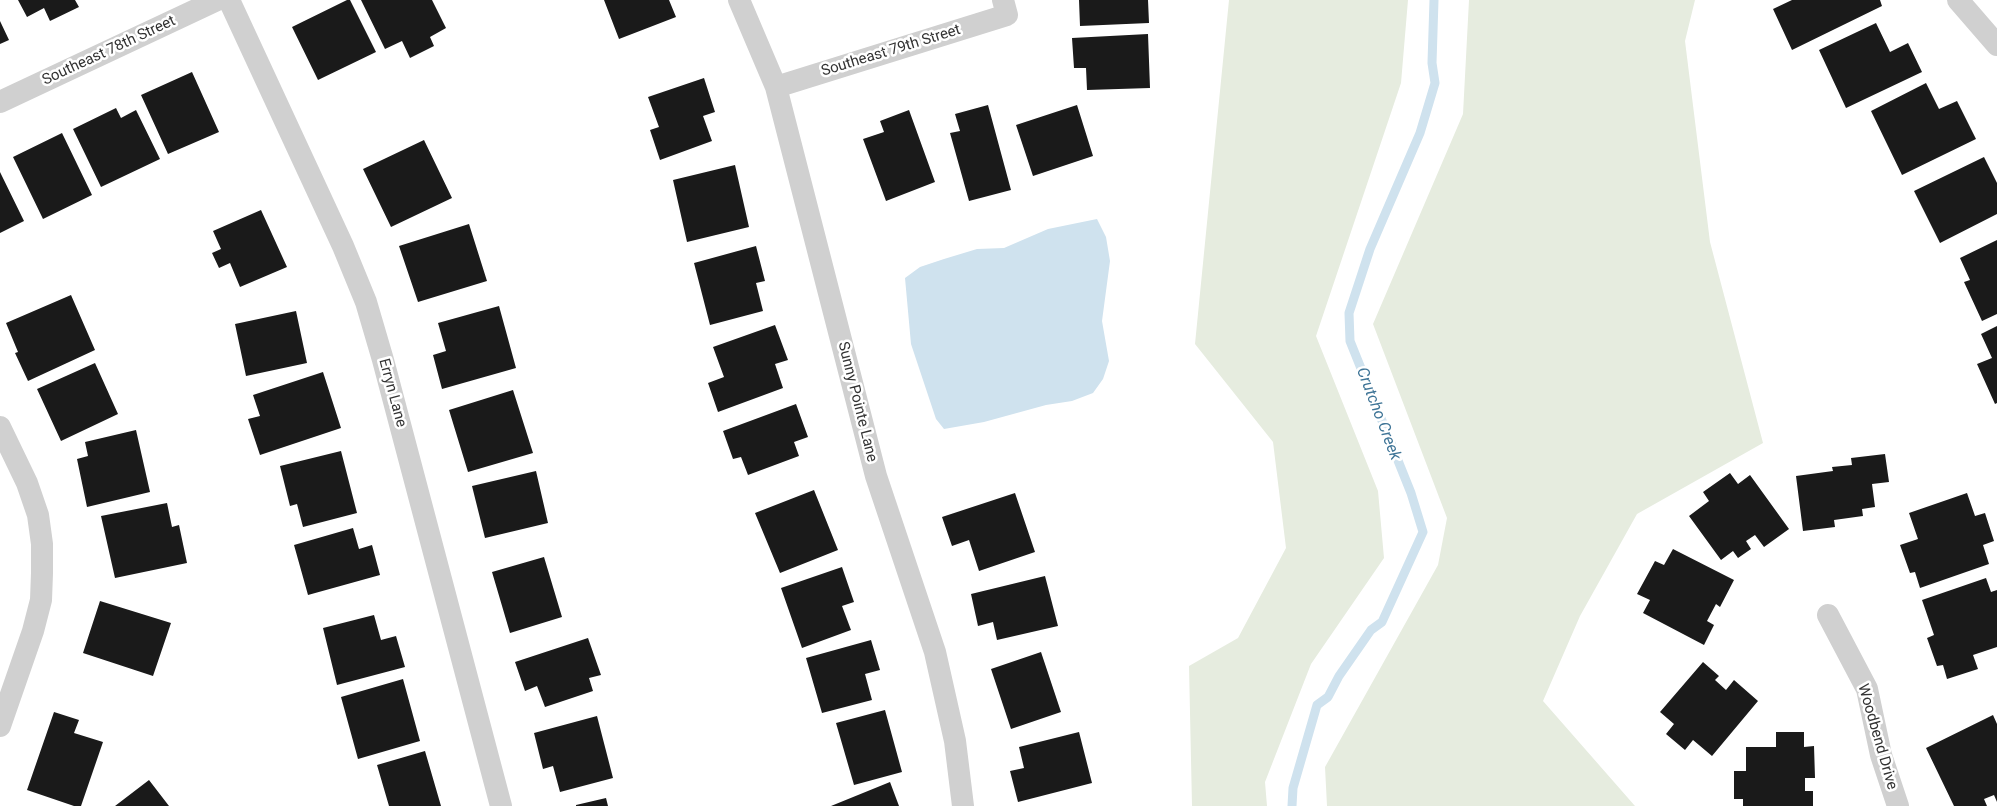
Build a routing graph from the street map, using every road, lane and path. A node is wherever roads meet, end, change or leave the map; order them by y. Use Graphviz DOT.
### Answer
graph roads {
  1 [pos="217,0"];
  2 [pos="229,0"];
  3 [pos="739,0"];
  4 [pos="1958,0"];
  5 [pos="1005,8"];
  6 [pos="1997,44"];
  7 [pos="776,87"];
  8 [pos="0,102"];
  9 [pos="0,427"];
  10 [pos="1828,615"];
  11 [pos="0,726"];
  12 [pos="501,806"];
  13 [pos="963,806"];
  14 [pos="1898,806"];
  1 -- 8 [label="street, Southeast 78th Street"];
  2 -- 12 [label="street, Erryn Lane"];
  3 -- 7 [label="street, Sunny Pointe Lane"];
  4 -- 6 [label="street"];
  5 -- 7 [label="street, Southeast 79th Street"];
  7 -- 13 [label="street, Sunny Pointe Lane"];
  9 -- 11 [label="street"];
  10 -- 14 [label="street, Woodbend Drive"];
}
